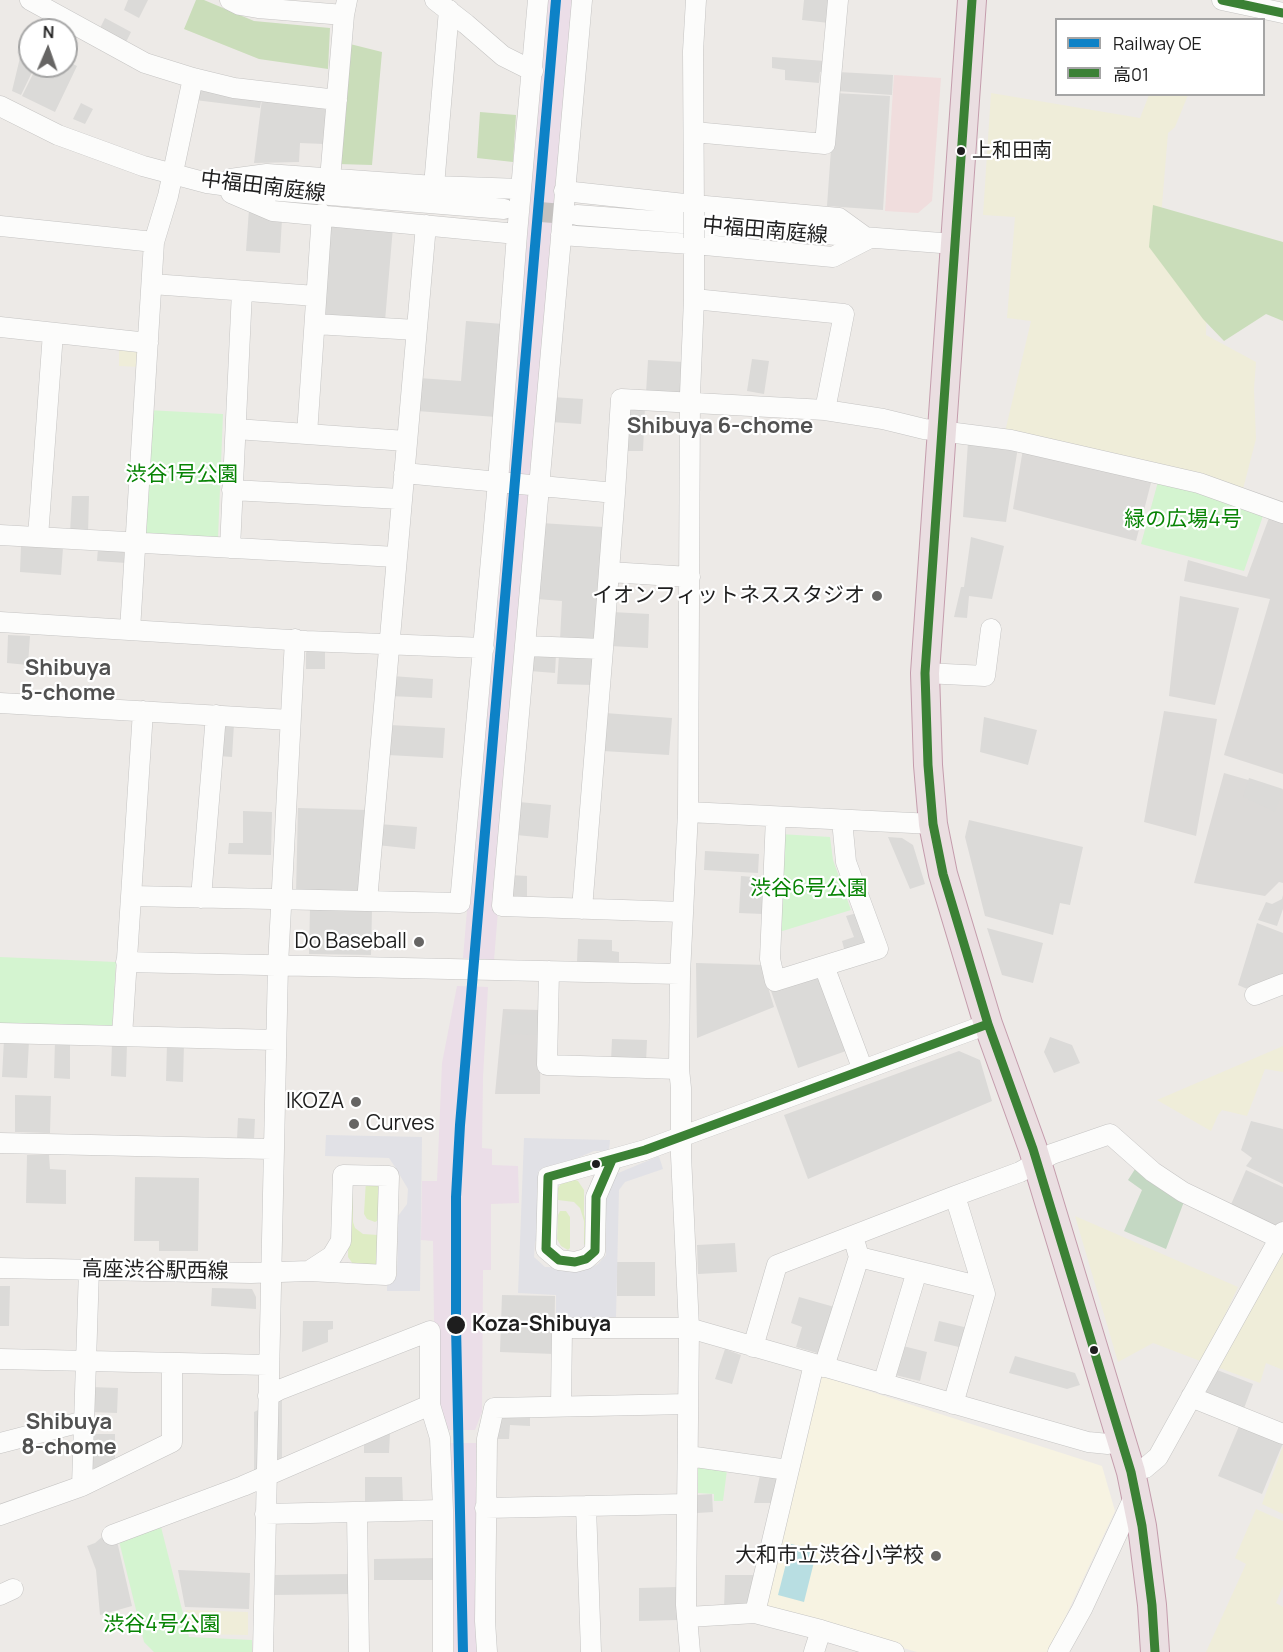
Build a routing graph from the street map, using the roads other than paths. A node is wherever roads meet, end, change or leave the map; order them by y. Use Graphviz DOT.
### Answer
graph roads {
  1 [pos="30,0"];
  2 [pos="538,0"];
  3 [pos="582,0"];
  4 [pos="696,0"];
  5 [pos="837,0"];
  6 [pos="972,0"];
  7 [pos="1222,0"];
  8 [pos="237,2"];
  9 [pos="442,5"];
  10 [pos="346,8"];
  11 [pos="1283,13"];
  12 [pos="533,71"];
  13 [pos="193,78"];
  14 [pos="337,100"];
  15 [pos="0,106"];
  16 [pos="694,132"];
  17 [pos="172,174"];
  18 [pos="330,179"];
  19 [pos="207,183"];
  20 [pos="434,186"];
  21 [pos="521,189"];
  22 [pos="564,191"];
  23 [pos="504,209"];
  24 [pos="694,209"];
  25 [pos="322,214"];
  26 [pos="577,215"];
  27 [pos="426,225"];
  28 [pos="0,226"];
  29 [pos="517,234"];
  30 [pos="561,235"];
  31 [pos="868,239"];
  32 [pos="694,241"];
  33 [pos="154,242"];
  34 [pos="954,244"];
  35 [pos="152,284"];
  36 [pos="242,291"];
  37 [pos="316,296"];
  38 [pos="694,299"];
  39 [pos="315,324"];
  40 [pos="0,327"];
  41 [pos="416,330"];
  42 [pos="53,333"];
  43 [pos="148,344"];
  44 [pos="690,403"];
  45 [pos="825,410"];
  46 [pos="236,429"];
  47 [pos="942,431"];
  48 [pos="307,435"];
  49 [pos="406,441"];
  50 [pos="404,473"];
  51 [pos="498,482"];
  52 [pos="540,485"];
  53 [pos="232,490"];
  54 [pos="615,493"];
  55 [pos="401,499"];
  56 [pos="1283,513"];
  57 [pos="0,535"];
  58 [pos="38,537"];
  59 [pos="135,543"];
  60 [pos="230,548"];
  61 [pos="396,557"];
  62 [pos="609,572"];
  63 [pos="690,577"];
  64 [pos="0,622"];
  65 [pos="991,629"];
  66 [pos="130,630"];
  67 [pos="295,639"];
  68 [pos="388,643"];
  69 [pos="526,646"];
  70 [pos="484,648"];
  71 [pos="603,650"];
  72 [pos="925,673"];
  73 [pos="0,703"];
  74 [pos="143,711"];
  75 [pos="216,715"];
  76 [pos="290,720"];
  77 [pos="688,812"];
  78 [pos="776,817"];
  79 [pos="842,820"];
  80 [pos="933,824"];
  81 [pos="131,896"];
  82 [pos="201,898"];
  83 [pos="281,900"];
  84 [pos="366,901"];
  85 [pos="582,909"];
  86 [pos="683,912"];
  87 [pos="126,962"];
  88 [pos="278,965"];
  89 [pos="824,966"];
  90 [pos="549,971"];
  91 [pos="680,974"];
  92 [pos="1283,984"];
  93 [pos="1255,995"];
  94 [pos="988,1024"];
  95 [pos="0,1033"];
  96 [pos="122,1036"];
  97 [pos="276,1040"];
  98 [pos="679,1069"];
  99 [pos="863,1070"];
  100 [pos="682,1136"];
  101 [pos="0,1143"];
  102 [pos="272,1149"];
  103 [pos="612,1160"];
  104 [pos="1037,1162"];
  105 [pos="569,1172"];
  106 [pos="955,1196"];
  107 [pos="596,1197"];
  108 [pos="853,1236"];
  109 [pos="1282,1237"];
  110 [pos="341,1241"];
  111 [pos="858,1257"];
  112 [pos="0,1268"];
  113 [pos="89,1269"];
  114 [pos="271,1271"];
  115 [pos="309,1271"];
  116 [pos="917,1271"];
  117 [pos="355,1274"];
  118 [pos="982,1287"];
  119 [pos="688,1329"];
  120 [pos="753,1347"];
  121 [pos="0,1359"];
  122 [pos="86,1361"];
  123 [pos="172,1363"];
  124 [pos="268,1365"];
  125 [pos="819,1366"];
  126 [pos="883,1384"];
  127 [pos="1191,1396"];
  128 [pos="268,1401"];
  129 [pos="688,1404"];
  130 [pos="952,1404"];
  131 [pos="430,1405"];
  132 [pos="561,1406"];
  133 [pos="85,1421"];
  134 [pos="1283,1434"];
  135 [pos="1121,1440"];
  136 [pos="0,1443"];
  137 [pos="688,1456"];
  138 [pos="788,1470"];
  139 [pos="266,1472"];
  140 [pos="1134,1482"];
  141 [pos="82,1486"];
  142 [pos="687,1504"];
  143 [pos="586,1506"];
  144 [pos="485,1508"];
  145 [pos="443,1510"];
  146 [pos="357,1512"];
  147 [pos="265,1514"];
  148 [pos="0,1515"];
  149 [pos="112,1535"];
  150 [pos="755,1613"];
  151 [pos="688,1617"];
  152 [pos="821,1630"];
  153 [pos="262,1652"];
  154 [pos="359,1652"];
  155 [pos="443,1652"];
  156 [pos="487,1652"];
  157 [pos="591,1652"];
  158 [pos="690,1652"];
  159 [pos="814,1652"];
  160 [pos="894,1652"];
  161 [pos="1058,1652"];
  162 [pos="1155,1652"];
  1 -- 13 [label="street"];
  2 -- 12 [label="street"];
  3 -- 22 [label="street"];
  4 -- 16 [label="street"];
  5 -- 16 [label="street"];
  6 -- 34 [label="highway"];
  7 -- 11 [label="street"];
  8 -- 10 [label="street"];
  9 -- 12 [label="street"];
  9 -- 20 [label="street"];
  10 -- 14 [label="street"];
  12 -- 21 [label="street"];
  13 -- 14 [label="street"];
  13 -- 17 [label="street"];
  14 -- 18 [label="street"];
  15 -- 17 [label="street, 中福田南庭線"];
  16 -- 24 [label="street"];
  17 -- 19 [label="street, 中福田南庭線"];
  17 -- 33 [label="street"];
  18 -- 19 [label="street"];
  18 -- 20 [label="street"];
  19 -- 23 [label="street, 中福田南庭線"];
  19 -- 25 [label="street"];
  20 -- 21 [label="street"];
  21 -- 29 [label="street"];
  22 -- 24 [label="street"];
  22 -- 30 [label="street"];
  24 -- 31 [label="street"];
  24 -- 32 [label="street, bridge"];
  25 -- 27 [label="street"];
  25 -- 37 [label="street"];
  26 -- 31 [label="street, 中福田南庭線"];
  27 -- 29 [label="street"];
  27 -- 41 [label="street"];
  28 -- 33 [label="street"];
  29 -- 51 [label="street"];
  30 -- 32 [label="street"];
  30 -- 52 [label="street"];
  31 -- 32 [label="street"];
  31 -- 34 [label="street, 中福田南庭線"];
  32 -- 38 [label="street"];
  33 -- 35 [label="street"];
  34 -- 47 [label="highway"];
  35 -- 36 [label="street"];
  35 -- 43 [label="street"];
  36 -- 37 [label="street"];
  36 -- 46 [label="street"];
  37 -- 39 [label="street"];
  38 -- 44 [label="street"];
  38 -- 45 [label="street"];
  39 -- 41 [label="street"];
  39 -- 48 [label="street"];
  40 -- 42 [label="street"];
  41 -- 49 [label="street"];
  42 -- 43 [label="street"];
  42 -- 58 [label="street"];
  43 -- 59 [label="street"];
  44 -- 45 [label="street"];
  44 -- 54 [label="street"];
  44 -- 63 [label="street"];
  45 -- 47 [label="street"];
  46 -- 48 [label="street"];
  46 -- 53 [label="street"];
  47 -- 56 [label="street"];
  47 -- 72 [label="highway"];
  48 -- 49 [label="street"];
  49 -- 50 [label="street"];
  50 -- 51 [label="street"];
  50 -- 55 [label="street"];
  51 -- 52 [label="street"];
  51 -- 70 [label="street"];
  52 -- 54 [label="street"];
  52 -- 69 [label="street"];
  53 -- 55 [label="street"];
  53 -- 60 [label="street"];
  54 -- 62 [label="street"];
  55 -- 61 [label="street"];
  57 -- 58 [label="street"];
  58 -- 59 [label="street"];
  59 -- 60 [label="street"];
  59 -- 66 [label="street"];
  60 -- 61 [label="street"];
  61 -- 68 [label="street"];
  62 -- 63 [label="street"];
  62 -- 71 [label="street"];
  63 -- 77 [label="street"];
  64 -- 66 [label="street"];
  65 -- 72 [label="street"];
  66 -- 67 [label="street"];
  67 -- 68 [label="street"];
  67 -- 76 [label="street"];
  68 -- 70 [label="street"];
  68 -- 84 [label="street"];
  69 -- 71 [label="street"];
  69 -- 85 [label="street"];
  70 -- 84 [label="street"];
  71 -- 85 [label="street"];
  72 -- 80 [label="highway"];
  73 -- 74 [label="street"];
  74 -- 75 [label="street"];
  74 -- 81 [label="street"];
  75 -- 76 [label="street"];
  75 -- 82 [label="street"];
  76 -- 83 [label="street"];
  77 -- 78 [label="street"];
  77 -- 86 [label="street"];
  78 -- 79 [label="street"];
  78 -- 89 [label="street"];
  79 -- 80 [label="street"];
  79 -- 89 [label="street"];
  80 -- 94 [label="highway"];
  81 -- 82 [label="street"];
  81 -- 87 [label="street"];
  82 -- 83 [label="street"];
  83 -- 84 [label="street"];
  83 -- 88 [label="street"];
  85 -- 86 [label="street"];
  86 -- 91 [label="street"];
  87 -- 88 [label="street"];
  87 -- 96 [label="street"];
  88 -- 90 [label="street"];
  88 -- 97 [label="street"];
  89 -- 99 [label="street"];
  90 -- 91 [label="street"];
  90 -- 98 [label="street"];
  91 -- 98 [label="street"];
  92 -- 93 [label="street"];
  94 -- 99 [label="street"];
  94 -- 104 [label="highway"];
  95 -- 96 [label="street"];
  96 -- 97 [label="street"];
  97 -- 102 [label="street"];
  98 -- 100 [label="street"];
  99 -- 100 [label="street"];
  100 -- 103 [label="street"];
  100 -- 119 [label="street"];
  101 -- 102 [label="street"];
  102 -- 114 [label="street"];
  103 -- 105 [label="street"];
  103 -- 107 [label="street"];
  104 -- 106 [label="street"];
  104 -- 109 [label="street"];
  104 -- 135 [label="highway"];
  105 -- 107 [label="street"];
  105 -- 107 [label="street"];
  106 -- 108 [label="street"];
  106 -- 118 [label="street"];
  108 -- 111 [label="street"];
  108 -- 120 [label="street"];
  109 -- 127 [label="street"];
  110 -- 115 [label="street"];
  110 -- 117 [label="street"];
  110 -- 117 [label="street, 高座渋谷駅西線"];
  111 -- 116 [label="street"];
  111 -- 125 [label="street"];
  112 -- 113 [label="street, 高座渋谷駅西線"];
  113 -- 114 [label="street, 高座渋谷駅西線"];
  113 -- 122 [label="street"];
  114 -- 115 [label="street, 高座渋谷駅西線"];
  114 -- 124 [label="street"];
  115 -- 117 [label="street, 高座渋谷駅西線"];
  116 -- 118 [label="street"];
  116 -- 126 [label="street"];
  118 -- 130 [label="street"];
  119 -- 120 [label="street"];
  119 -- 129 [label="street"];
  119 -- 132 [label="street"];
  120 -- 125 [label="street"];
  121 -- 122 [label="street"];
  122 -- 123 [label="street"];
  122 -- 133 [label="street"];
  123 -- 124 [label="street"];
  123 -- 141 [label="street"];
  124 -- 128 [label="street"];
  125 -- 126 [label="street"];
  125 -- 138 [label="street"];
  126 -- 130 [label="street"];
  127 -- 134 [label="street"];
  127 -- 140 [label="street"];
  128 -- 131 [label="street"];
  128 -- 139 [label="street"];
  129 -- 132 [label="street"];
  129 -- 137 [label="street"];
  130 -- 135 [label="street"];
  131 -- 139 [label="street"];
  131 -- 145 [label="street"];
  132 -- 144 [label="street"];
  133 -- 136 [label="street"];
  133 -- 141 [label="street"];
  135 -- 140 [label="highway"];
  137 -- 138 [label="street"];
  137 -- 142 [label="street"];
  138 -- 150 [label="street"];
  139 -- 147 [label="street"];
  139 -- 149 [label="street"];
  140 -- 161 [label="street"];
  140 -- 162 [label="highway"];
  141 -- 148 [label="street"];
  142 -- 143 [label="street"];
  142 -- 151 [label="street"];
  143 -- 144 [label="street"];
  143 -- 157 [label="street"];
  144 -- 156 [label="street"];
  145 -- 146 [label="street"];
  145 -- 155 [label="street"];
  146 -- 147 [label="street"];
  146 -- 154 [label="street"];
  147 -- 153 [label="street"];
  150 -- 151 [label="street"];
  150 -- 152 [label="street"];
  151 -- 158 [label="street"];
  152 -- 159 [label="street"];
  152 -- 160 [label="street"];
}
